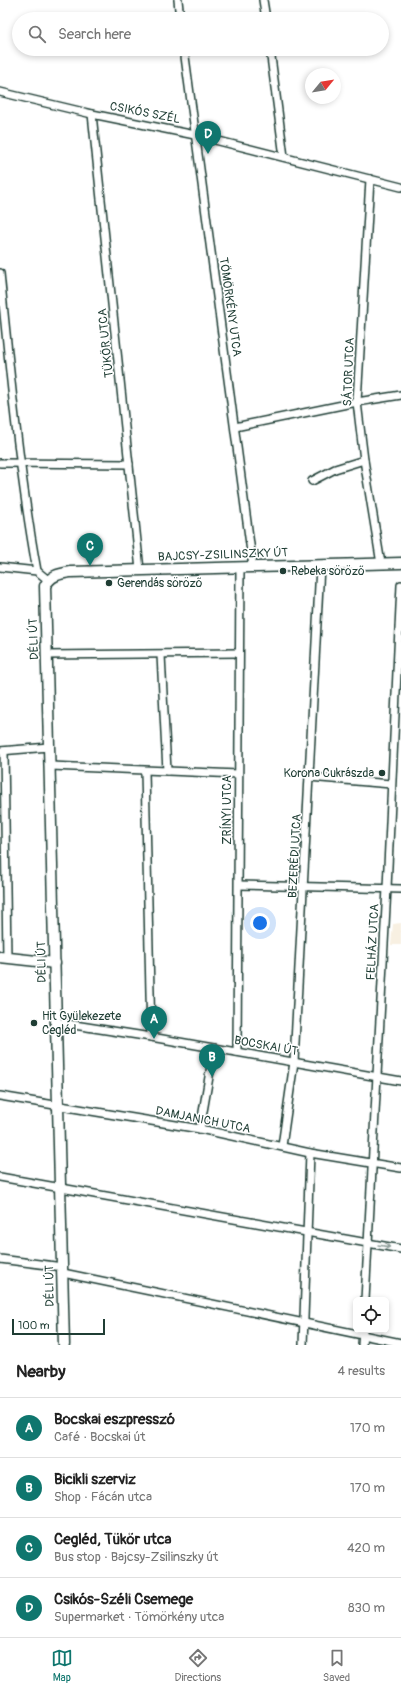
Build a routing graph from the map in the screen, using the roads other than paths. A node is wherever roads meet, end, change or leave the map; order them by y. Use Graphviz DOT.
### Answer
graph roads {
  1 [pos="178,0"];
  2 [pos="264,0"];
  3 [pos="179,12"];
  4 [pos="265,12"];
  5 [pos="185,56"];
  6 [pos="271,56"];
  7 [pos="0,92"];
  8 [pos="92,114"];
  9 [pos="195,134"];
  10 [pos="284,157"];
  11 [pos="370,179"];
  12 [pos="401,187"];
  13 [pos="0,273"];
  14 [pos="401,396"];
  15 [pos="357,402"];
  16 [pos="235,427"];
  17 [pos="364,460"];
  18 [pos="0,463"];
  19 [pos="19,463"];
  20 [pos="130,464"];
  21 [pos="312,481"];
  22 [pos="401,563"];
  23 [pos="381,564"];
  24 [pos="320,566"];
  25 [pos="0,567"];
  26 [pos="253,567"];
  27 [pos="240,568"];
  28 [pos="140,570"];
  29 [pos="37,571"];
  30 [pos="48,580"];
  31 [pos="401,585"];
  32 [pos="238,653"];
  33 [pos="161,654"];
  34 [pos="47,655"];
  35 [pos="50,748"];
  36 [pos="2,751"];
  37 [pos="50,766"];
  38 [pos="145,771"];
  39 [pos="167,771"];
  40 [pos="238,774"];
  41 [pos="310,777"];
  42 [pos="391,784"];
  43 [pos="238,885"];
  44 [pos="304,888"];
  45 [pos="387,888"];
  46 [pos="401,889"];
  47 [pos="3,958"];
  48 [pos="55,963"];
  49 [pos="55,1022"];
  50 [pos="151,1037"];
  51 [pos="214,1048"];
  52 [pos="237,1052"];
  53 [pos="294,1062"];
  54 [pos="378,1076"];
  55 [pos="401,1081"];
  56 [pos="0,1096"];
  57 [pos="58,1106"];
  58 [pos="200,1129"];
  59 [pos="282,1146"];
  60 [pos="310,1153"];
  61 [pos="372,1162"];
  62 [pos="401,1168"];
  63 [pos="0,1177"];
  64 [pos="60,1187"];
  65 [pos="306,1232"];
  66 [pos="368,1243"];
  67 [pos="401,1249"];
  68 [pos="0,1259"];
  69 [pos="63,1270"];
  70 [pos="365,1297"];
  71 [pos="303,1324"];
  72 [pos="353,1331"];
  73 [pos="363,1333"];
  74 [pos="366,1333"];
  75 [pos="401,1343"];
  76 [pos="64,1345"];
  77 [pos="303,1345"];
  78 [pos="362,1345"];
  1 -- 3 [label="street"];
  2 -- 4 [label="street"];
  5 -- 9 [label="street, TÖMÖRKÉNY UTCA"];
  6 -- 10 [label="street"];
  7 -- 8 [label="street, CSIKÓS SZÉL"];
  8 -- 9 [label="street, CSIKÓS SZÉL"];
  8 -- 20 [label="street, TÜKÖR UTCA"];
  9 -- 10 [label="street, CSIKÓS SZÉL"];
  9 -- 16 [label="street, TÖMÖRKÉNY UTCA"];
  10 -- 11 [label="street, CSIKÓS SZÉL"];
  11 -- 12 [label="street, CSIKÓS SZÉL"];
  11 -- 15 [label="street, SÁTOR UTCA"];
  13 -- 19 [label="street"];
  14 -- 15 [label="street"];
  15 -- 16 [label="street"];
  15 -- 17 [label="street, SÁTOR UTCA"];
  16 -- 26 [label="street, TÖMÖRKÉNY UTCA"];
  17 -- 21 [label="street"];
  17 -- 23 [label="street, SÁTOR UTCA"];
  18 -- 19 [label="street"];
  19 -- 20 [label="street"];
  19 -- 29 [label="street"];
  20 -- 28 [label="street, TÜKÖR UTCA"];
  22 -- 23 [label="main road, BAJCSY-ZSILINSZKY ÚT"];
  23 -- 24 [label="main road, BAJCSY-ZSILINSZKY ÚT"];
  24 -- 26 [label="main road, BAJCSY-ZSILINSZKY ÚT"];
  24 -- 41 [label="street, BEZERÉDI UTCA"];
  25 -- 29 [label="street"];
  26 -- 27 [label="main road, BAJCSY-ZSILINSZKY ÚT"];
  27 -- 28 [label="main road, BAJCSY-ZSILINSZKY ÚT"];
  27 -- 32 [label="street, ZRÍNYI UTCA"];
  28 -- 30 [label="main road, BAJCSY-ZSILINSZKY ÚT"];
  29 -- 30 [label="street"];
  30 -- 34 [label="main road, DÉLI ÚT"];
  31 -- 42 [label="street, FELHÁZ UTCA"];
  32 -- 33 [label="street"];
  32 -- 40 [label="street, ZRÍNYI UTCA"];
  33 -- 34 [label="street"];
  33 -- 39 [label="street"];
  34 -- 35 [label="main road, DÉLI ÚT"];
  35 -- 36 [label="street"];
  35 -- 37 [label="main road, DÉLI ÚT"];
  36 -- 47 [label="street"];
  37 -- 38 [label="street"];
  37 -- 48 [label="main road, DÉLI ÚT"];
  38 -- 39 [label="street"];
  38 -- 50 [label="street"];
  39 -- 40 [label="street"];
  40 -- 43 [label="street, ZRÍNYI UTCA"];
  41 -- 42 [label="street"];
  41 -- 44 [label="street, BEZERÉDI UTCA"];
  42 -- 45 [label="street, FELHÁZ UTCA"];
  43 -- 44 [label="street"];
  43 -- 52 [label="street, ZRÍNYI UTCA"];
  44 -- 45 [label="street"];
  44 -- 53 [label="street, BEZERÉDI UTCA"];
  45 -- 46 [label="street"];
  45 -- 54 [label="street, FELHÁZ UTCA"];
  47 -- 48 [label="main road"];
  48 -- 49 [label="main road, DÉLI ÚT"];
  49 -- 50 [label="street, BOCSKAI ÚT"];
  49 -- 57 [label="main road, DÉLI ÚT"];
  50 -- 51 [label="street, BOCSKAI ÚT"];
  51 -- 52 [label="street, BOCSKAI ÚT"];
  51 -- 58 [label="street"];
  52 -- 53 [label="street, BOCSKAI ÚT"];
  53 -- 54 [label="street, BOCSKAI ÚT"];
  53 -- 59 [label="street, BEZERÉDI UTCA"];
  54 -- 55 [label="street, BOCSKAI ÚT"];
  54 -- 61 [label="street, FELHÁZ UTCA"];
  56 -- 57 [label="street, DAMJANICH UTCA"];
  57 -- 58 [label="street, DAMJANICH UTCA"];
  57 -- 64 [label="main road, DÉLI ÚT"];
  58 -- 59 [label="street, DAMJANICH UTCA"];
  59 -- 60 [label="street, DAMJANICH UTCA"];
  60 -- 61 [label="street, DAMJANICH UTCA"];
  60 -- 65 [label="street"];
  61 -- 62 [label="street, DAMJANICH UTCA"];
  61 -- 66 [label="street, FELHÁZ UTCA"];
  63 -- 64 [label="street"];
  64 -- 65 [label="street"];
  64 -- 69 [label="main road, DÉLI ÚT"];
  65 -- 66 [label="street"];
  65 -- 71 [label="street"];
  66 -- 67 [label="street, one-way"];
  66 -- 70 [label="street, FELHÁZ UTCA"];
  68 -- 69 [label="street"];
  69 -- 71 [label="street"];
  69 -- 76 [label="main road, DÉLI ÚT"];
  71 -- 72 [label="street"];
  71 -- 77 [label="street"];
  73 -- 78 [label="street"];
  74 -- 75 [label="street"];
}
